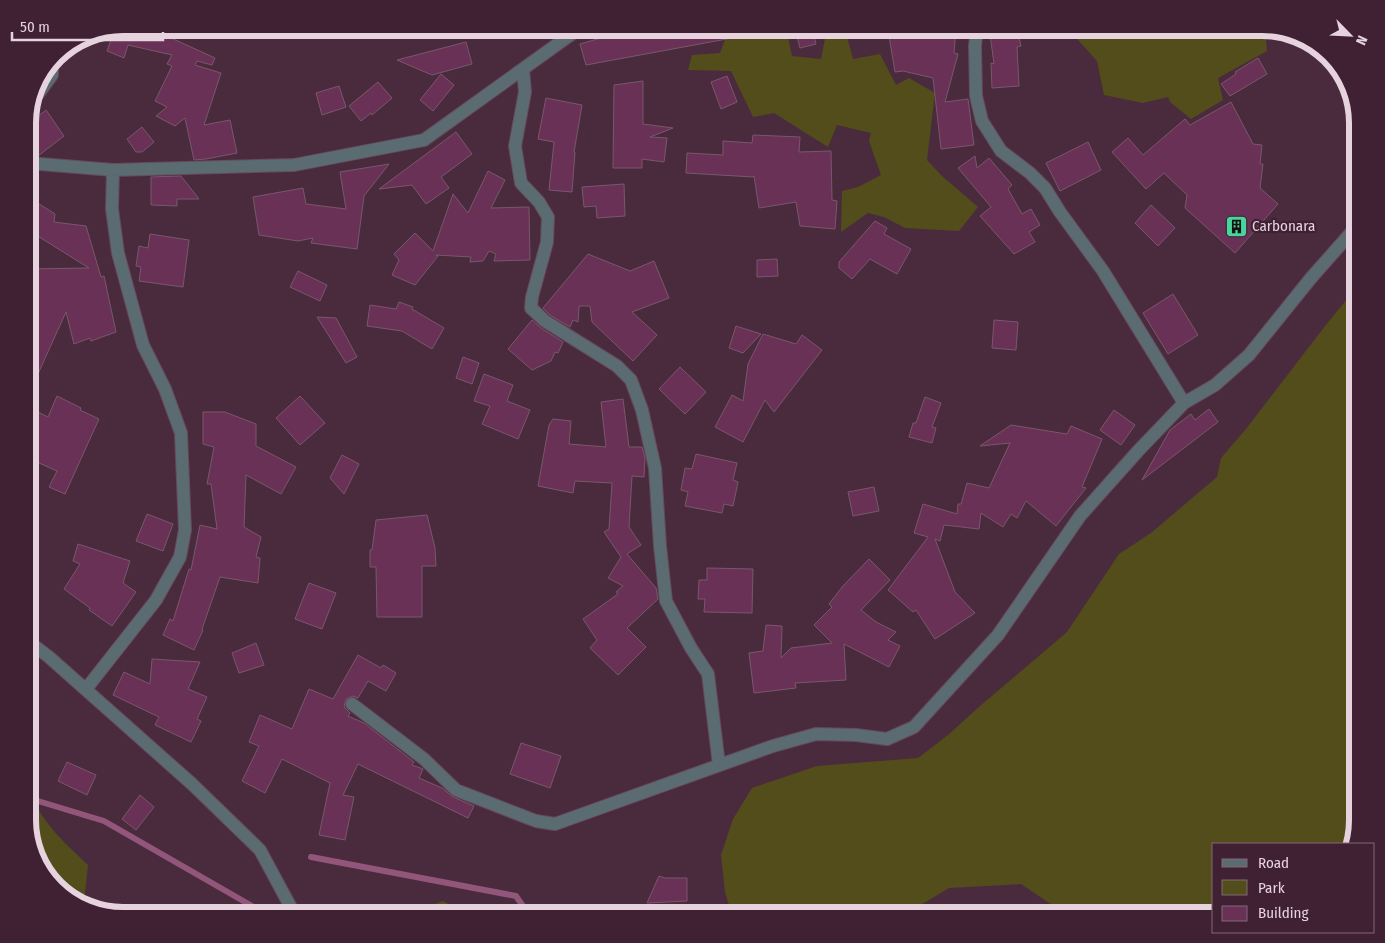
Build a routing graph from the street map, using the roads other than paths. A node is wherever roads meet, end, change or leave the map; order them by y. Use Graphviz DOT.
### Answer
graph roads {
  1 [pos="569,36"];
  2 [pos="976,36"];
  3 [pos="523,69"];
  4 [pos="52,73"];
  5 [pos="45,85"];
  6 [pos="36,164"];
  7 [pos="113,170"];
  8 [pos="1349,236"];
  9 [pos="1184,403"];
  10 [pos="36,647"];
  11 [pos="86,689"];
  12 [pos="352,704"];
  13 [pos="719,765"];
  14 [pos="290,907"];
  1 -- 3 [label="street"];
  2 -- 9 [label="street"];
  3 -- 7 [label="street"];
  3 -- 13 [label="street"];
  4 -- 5 [label="street"];
  6 -- 7 [label="street"];
  7 -- 11 [label="street"];
  8 -- 9 [label="street"];
  9 -- 13 [label="street"];
  10 -- 11 [label="street"];
  11 -- 14 [label="street"];
  12 -- 13 [label="street"];
}
